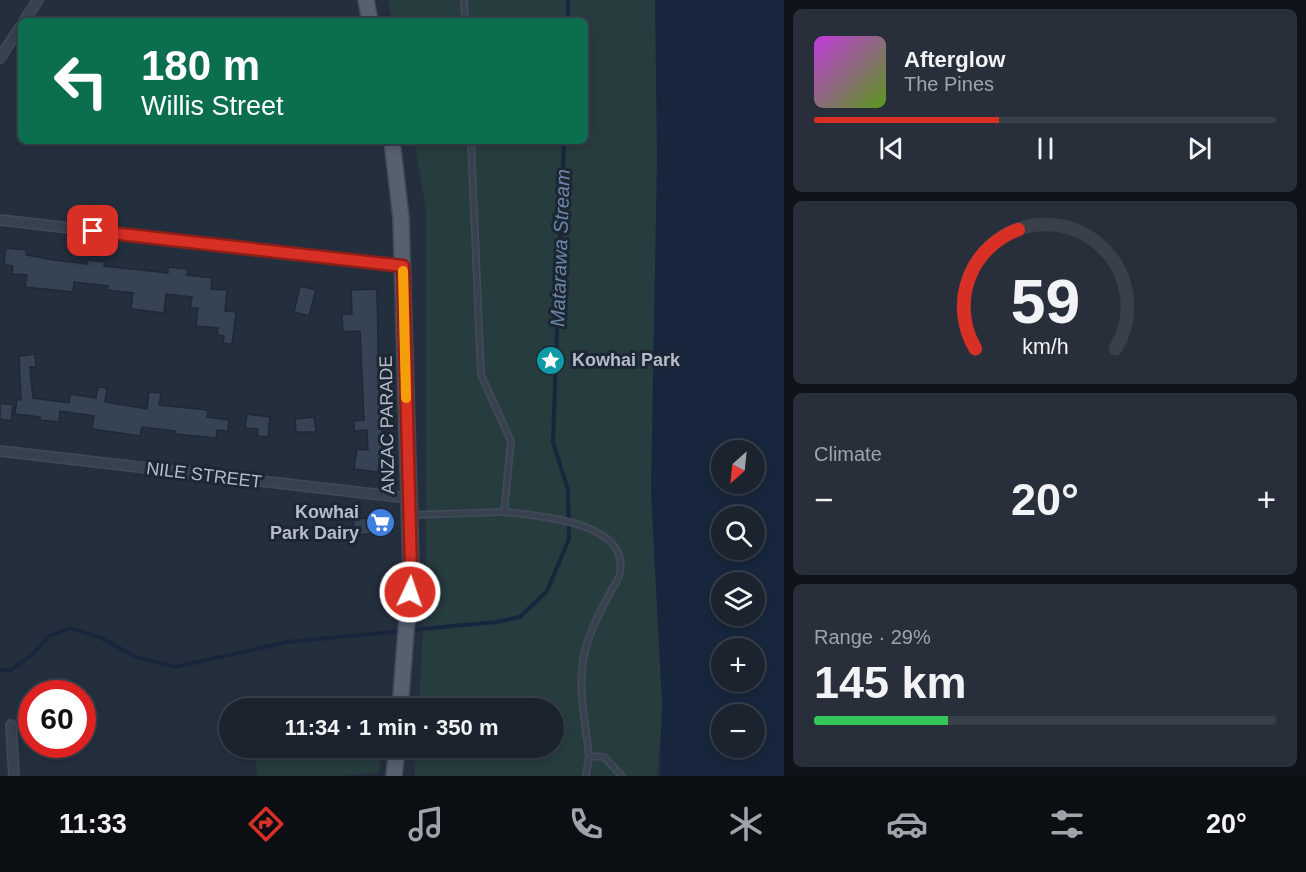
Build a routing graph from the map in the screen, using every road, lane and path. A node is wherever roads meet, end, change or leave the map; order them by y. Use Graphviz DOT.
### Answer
graph roads {
  1 [pos="38,0"];
  2 [pos="366,0"];
  3 [pos="464,0"];
  4 [pos="26,18"];
  5 [pos="369,18"];
  6 [pos="465,18"];
  7 [pos="18,31"];
  8 [pos="0,58"];
  9 [pos="392,144"];
  10 [pos="471,144"];
  11 [pos="0,220"];
  12 [pos="403,266"];
  13 [pos="0,451"];
  14 [pos="408,498"];
  15 [pos="504,512"];
  16 [pos="409,515"];
  17 [pos="401,698"];
  18 [pos="11,725"];
  19 [pos="589,756"];
  20 [pos="396,758"];
  21 [pos="14,776"];
  22 [pos="394,776"];
  23 [pos="586,776"];
  24 [pos="622,776"];
  1 -- 4 [label="street"];
  2 -- 5 [label="main road"];
  3 -- 6 [label="lane"];
  7 -- 8 [label="street"];
  9 -- 12 [label="main road, ANZAC PARADE"];
  10 -- 15 [label="lane"];
  11 -- 12 [label="street"];
  12 -- 14 [label="main road, ANZAC PARADE"];
  13 -- 14 [label="street, NILE STREET"];
  14 -- 16 [label="main road, ANZAC PARADE"];
  15 -- 16 [label="lane"];
  15 -- 19 [label="lane"];
  16 -- 17 [label="main road, ANZAC PARADE"];
  18 -- 21 [label="street"];
  19 -- 23 [label="lane"];
  19 -- 24 [label="lane"];
  20 -- 22 [label="main road"];
}
